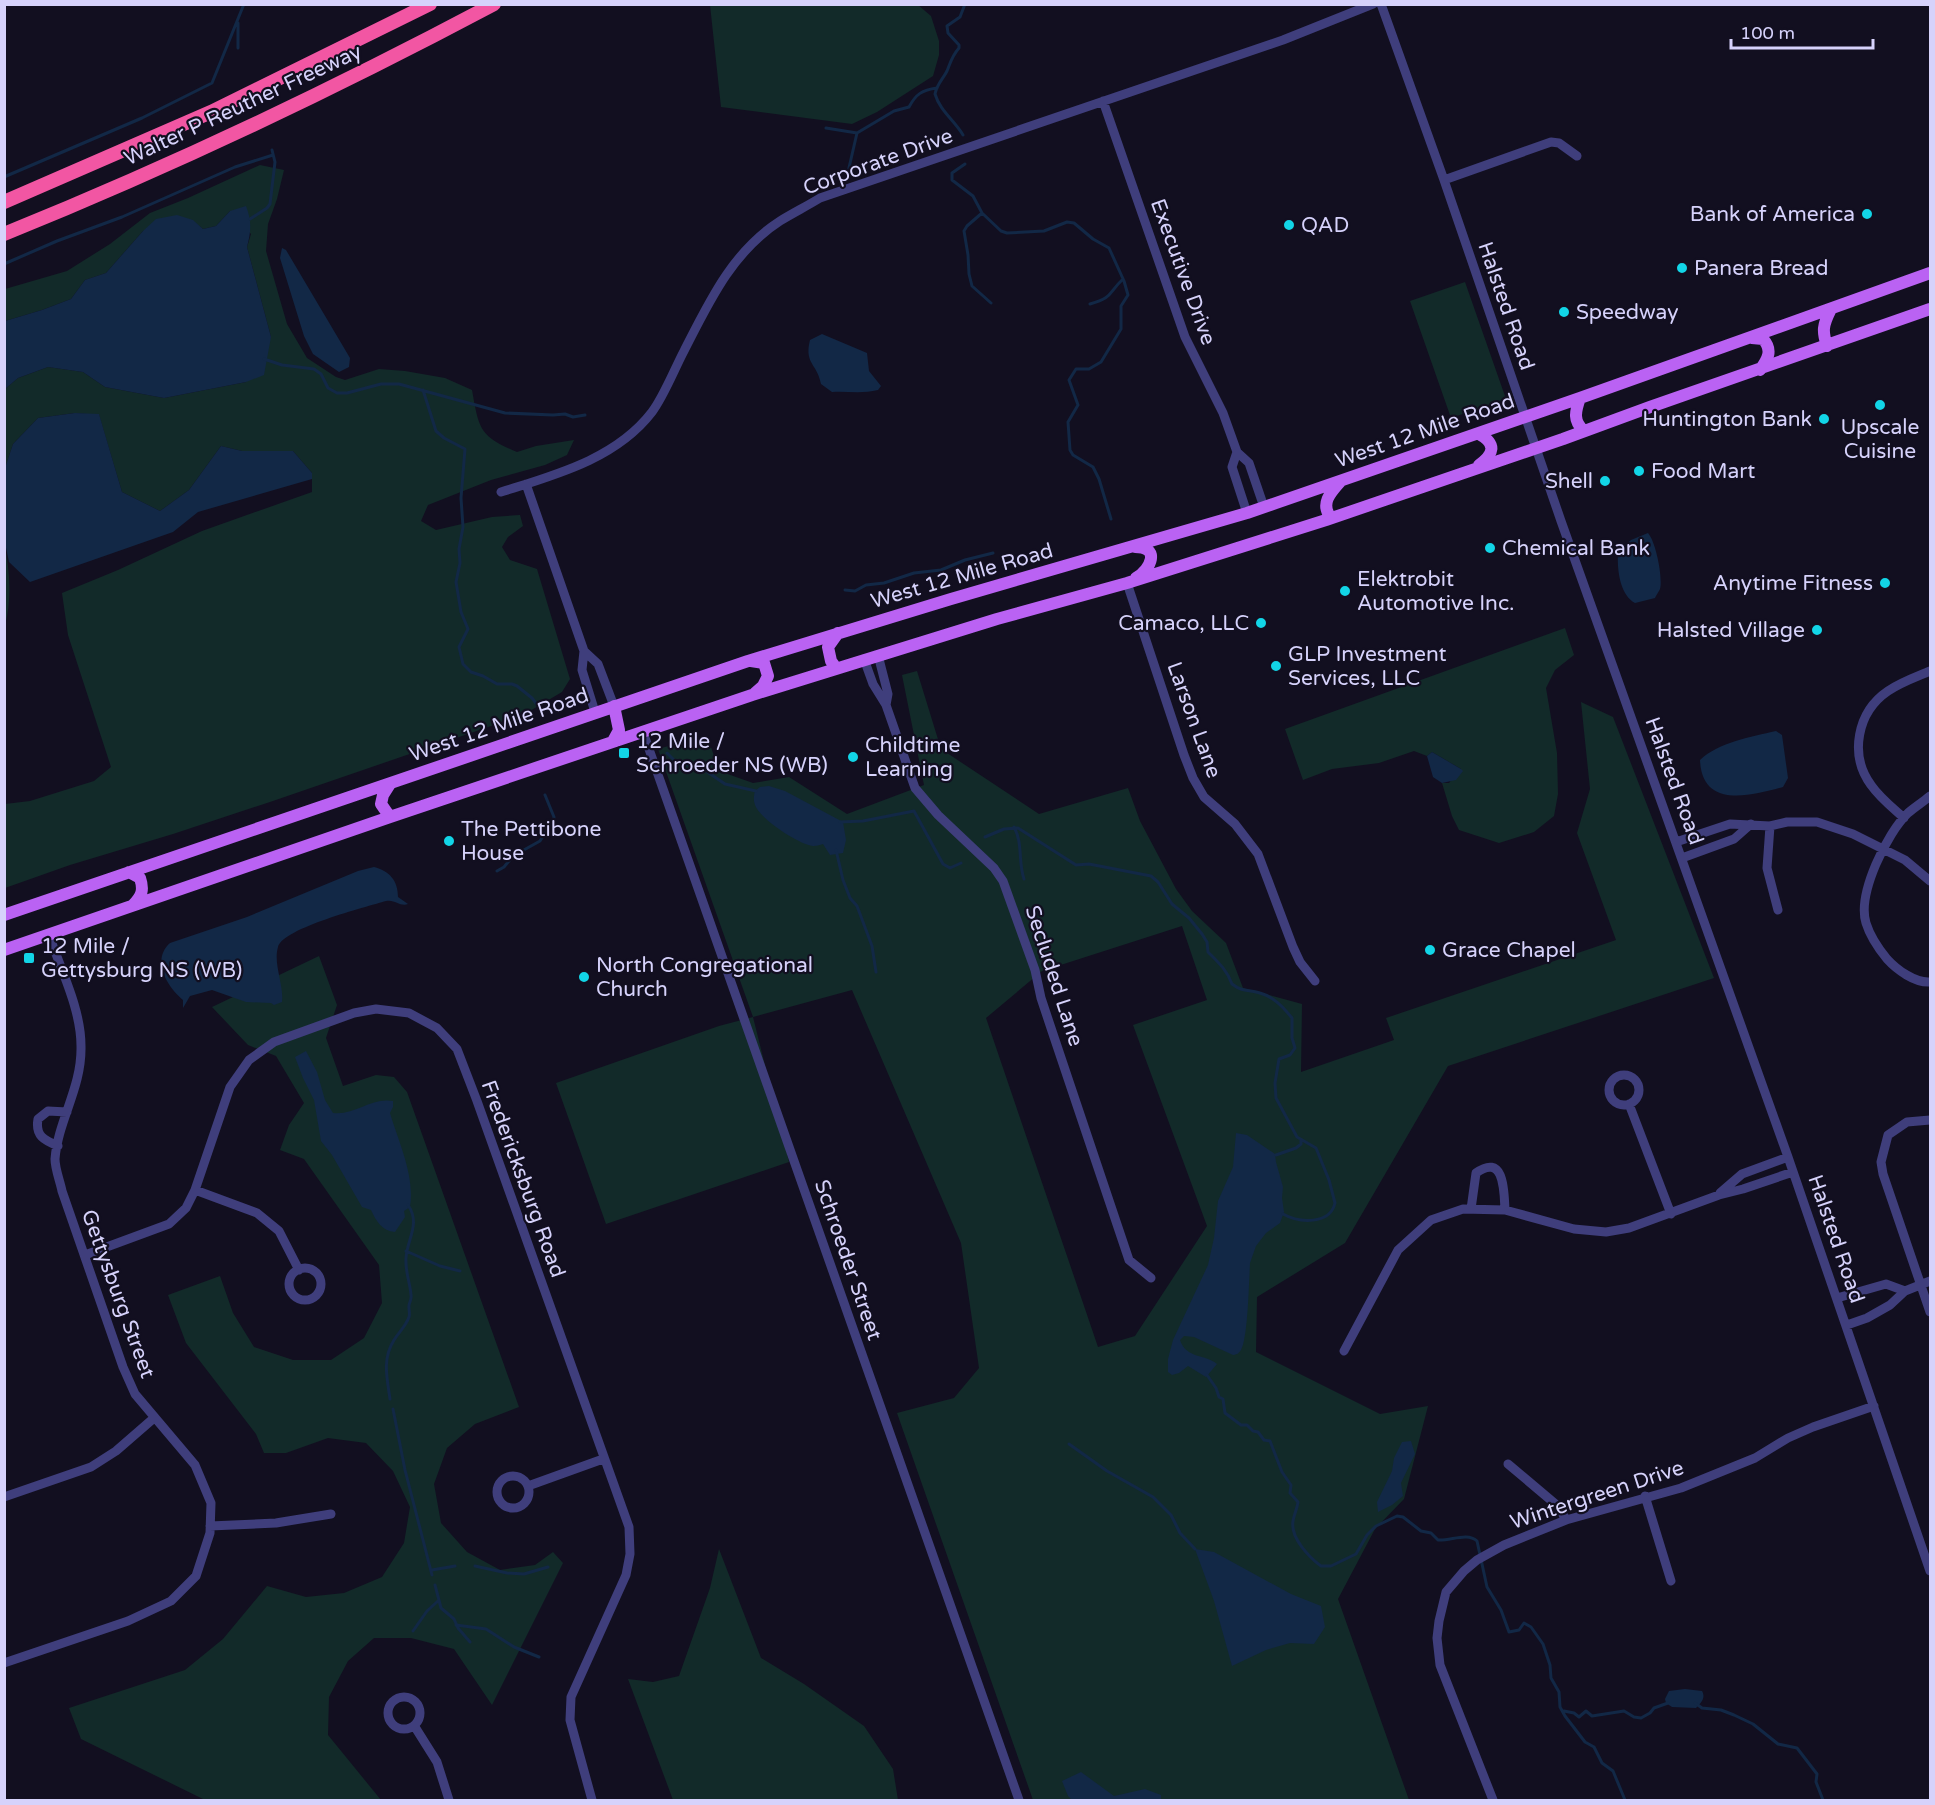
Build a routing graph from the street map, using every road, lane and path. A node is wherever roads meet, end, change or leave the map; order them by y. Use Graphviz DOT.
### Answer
graph roads {
  1 [pos="430,4"];
  2 [pos="494,4"];
  3 [pos="1373,4"];
  4 [pos="1381,4"];
  5 [pos="1103,101"];
  6 [pos="1577,156"];
  7 [pos="1443,180"];
  8 [pos="4,202"];
  9 [pos="4,234"];
  10 [pos="1930,273"];
  11 [pos="1930,309"];
  12 [pos="1830,310"];
  13 [pos="1749,338"];
  14 [pos="1827,346"];
  15 [pos="1760,370"];
  16 [pos="1580,398"];
  17 [pos="1525,417"];
  18 [pos="1584,431"];
  19 [pos="1479,434"];
  20 [pos="1536,448"];
  21 [pos="1237,452"];
  22 [pos="1474,470"];
  23 [pos="1341,481"];
  24 [pos="526,484"];
  25 [pos="501,492"];
  26 [pos="1264,507"];
  27 [pos="1247,513"];
  28 [pos="1331,518"];
  29 [pos="1129,547"];
  30 [pos="1127,583"];
  31 [pos="838,633"];
  32 [pos="584,651"];
  33 [pos="878,655"];
  34 [pos="864,659"];
  35 [pos="747,662"];
  36 [pos="836,668"];
  37 [pos="1930,671"];
  38 [pos="752,695"];
  39 [pos="886,705"];
  40 [pos="614,706"];
  41 [pos="596,712"];
  42 [pos="643,732"];
  43 [pos="613,741"];
  44 [pos="390,784"];
  45 [pos="1930,796"];
  46 [pos="390,817"];
  47 [pos="1904,818"];
  48 [pos="1751,824"];
  49 [pos="1770,825"];
  50 [pos="1676,842"];
  51 [pos="1883,849"];
  52 [pos="1682,858"];
  53 [pos="129,872"];
  54 [pos="1930,881"];
  55 [pos="132,906"];
  56 [pos="1778,910"];
  57 [pos="4,915"];
  58 [pos="49,935"];
  59 [pos="4,950"];
  60 [pos="1315,981"];
  61 [pos="1930,982"];
  62 [pos="1629,1104"];
  63 [pos="67,1112"];
  64 [pos="1930,1120"];
  65 [pos="58,1146"];
  66 [pos="1788,1157"];
  67 [pos="1793,1172"];
  68 [pos="195,1190"];
  69 [pos="1719,1194"];
  70 [pos="1471,1209"];
  71 [pos="1505,1210"];
  72 [pos="1671,1214"];
  73 [pos="85,1255"];
  74 [pos="299,1269"];
  75 [pos="1151,1278"];
  76 [pos="1930,1281"];
  77 [pos="1921,1285"];
  78 [pos="1905,1290"];
  79 [pos="1837,1298"];
  80 [pos="1930,1312"];
  81 [pos="1847,1326"];
  82 [pos="1344,1351"];
  83 [pos="1874,1406"];
  84 [pos="154,1418"];
  85 [pos="603,1459"];
  86 [pos="1508,1464"];
  87 [pos="528,1486"];
  88 [pos="1645,1496"];
  89 [pos="4,1497"];
  90 [pos="331,1514"];
  91 [pos="1566,1520"];
  92 [pos="210,1526"];
  93 [pos="1930,1571"];
  94 [pos="1671,1581"];
  95 [pos="4,1663"];
  96 [pos="415,1727"];
  97 [pos="449,1800"];
  98 [pos="592,1800"];
  99 [pos="1019,1800"];
  100 [pos="1493,1800"];
  1 -- 8 [label="highway, Walter P Reuther Freeway"];
  2 -- 9 [label="highway, Walter P Reuther Freeway"];
  3 -- 5 [label="street, Corporate Drive"];
  4 -- 7 [label="street, Halsted Road"];
  5 -- 21 [label="street, Executive Drive"];
  5 -- 24 [label="street, Corporate Drive"];
  6 -- 7 [label="street"];
  7 -- 17 [label="street, Halsted Road"];
  10 -- 12 [label="main road, West 12 Mile Road"];
  11 -- 14 [label="main road"];
  12 -- 13 [label="main road, West 12 Mile Road"];
  12 -- 14 [label="main road"];
  13 -- 15 [label="main road"];
  13 -- 16 [label="main road, West 12 Mile Road"];
  14 -- 15 [label="main road"];
  15 -- 18 [label="main road"];
  16 -- 17 [label="main road, West 12 Mile Road"];
  16 -- 18 [label="main road"];
  17 -- 19 [label="main road, West 12 Mile Road"];
  17 -- 20 [label="street, Halsted Road"];
  18 -- 20 [label="main road"];
  19 -- 22 [label="main road"];
  19 -- 23 [label="main road, West 12 Mile Road"];
  20 -- 22 [label="main road"];
  20 -- 50 [label="street, Halsted Road"];
  21 -- 26 [label="street, Executive Drive"];
  21 -- 27 [label="street, Executive Drive"];
  22 -- 28 [label="main road"];
  23 -- 26 [label="main road, West 12 Mile Road"];
  23 -- 28 [label="main road"];
  24 -- 25 [label="street, Corporate Drive"];
  24 -- 32 [label="street"];
  26 -- 27 [label="main road, West 12 Mile Road"];
  27 -- 29 [label="main road, West 12 Mile Road"];
  28 -- 30 [label="main road"];
  29 -- 30 [label="main road"];
  29 -- 31 [label="main road, West 12 Mile Road"];
  30 -- 33 [label="main road"];
  30 -- 60 [label="street, Larson Lane"];
  31 -- 35 [label="main road, West 12 Mile Road"];
  31 -- 36 [label="main road"];
  32 -- 40 [label="street"];
  32 -- 41 [label="street"];
  33 -- 34 [label="main road"];
  33 -- 39 [label="street, Secluded Lane"];
  34 -- 36 [label="main road"];
  34 -- 39 [label="street, Secluded Lane"];
  35 -- 38 [label="main road"];
  35 -- 40 [label="main road, West 12 Mile Road"];
  36 -- 38 [label="main road"];
  37 -- 47 [label="street"];
  38 -- 42 [label="main road"];
  39 -- 75 [label="street, Secluded Lane"];
  40 -- 41 [label="main road, West 12 Mile Road"];
  40 -- 43 [label="main road"];
  41 -- 44 [label="main road, West 12 Mile Road"];
  42 -- 43 [label="main road"];
  42 -- 99 [label="street, Schroeder Street"];
  43 -- 46 [label="main road"];
  44 -- 46 [label="main road"];
  44 -- 53 [label="main road, West 12 Mile Road"];
  45 -- 47 [label="street"];
  46 -- 55 [label="main road"];
  47 -- 51 [label="street"];
  48 -- 49 [label="street"];
  48 -- 50 [label="street"];
  48 -- 52 [label="street"];
  49 -- 51 [label="street"];
  49 -- 56 [label="street"];
  50 -- 52 [label="street, Halsted Road"];
  51 -- 54 [label="street"];
  51 -- 61 [label="street"];
  52 -- 66 [label="street, Halsted Road"];
  53 -- 55 [label="main road"];
  53 -- 57 [label="main road, West 12 Mile Road"];
  55 -- 58 [label="main road"];
  58 -- 59 [label="main road"];
  58 -- 63 [label="street, Gettysburg Street"];
  62 -- 72 [label="street"];
  63 -- 65 [label="street, Gettysburg Street"];
  63 -- 65 [label="street"];
  64 -- 77 [label="street"];
  65 -- 73 [label="street, Gettysburg Street"];
  66 -- 67 [label="street, Halsted Road"];
  66 -- 69 [label="street"];
  67 -- 69 [label="street"];
  67 -- 79 [label="street, Halsted Road"];
  68 -- 73 [label="street, Fredericksburg Road"];
  68 -- 74 [label="street"];
  68 -- 85 [label="street, Fredericksburg Road"];
  69 -- 72 [label="street"];
  70 -- 71 [label="street"];
  70 -- 71 [label="street"];
  70 -- 82 [label="street"];
  71 -- 72 [label="street"];
  73 -- 84 [label="street, Gettysburg Street"];
  76 -- 77 [label="street"];
  77 -- 78 [label="street"];
  77 -- 80 [label="street"];
  78 -- 79 [label="street"];
  78 -- 81 [label="street"];
  79 -- 81 [label="street, Halsted Road"];
  81 -- 83 [label="street, Halsted Road"];
  83 -- 88 [label="street, Wintergreen Drive"];
  83 -- 93 [label="street, Halsted Road"];
  84 -- 89 [label="street"];
  84 -- 92 [label="street, Gettysburg Street"];
  85 -- 87 [label="street"];
  85 -- 98 [label="street, Fredericksburg Road"];
  86 -- 91 [label="street"];
  88 -- 91 [label="street, Wintergreen Drive"];
  88 -- 94 [label="street"];
  90 -- 92 [label="street"];
  91 -- 100 [label="street, Wintergreen Drive"];
  92 -- 95 [label="street, Gettysburg Street"];
  96 -- 97 [label="street"];
}
